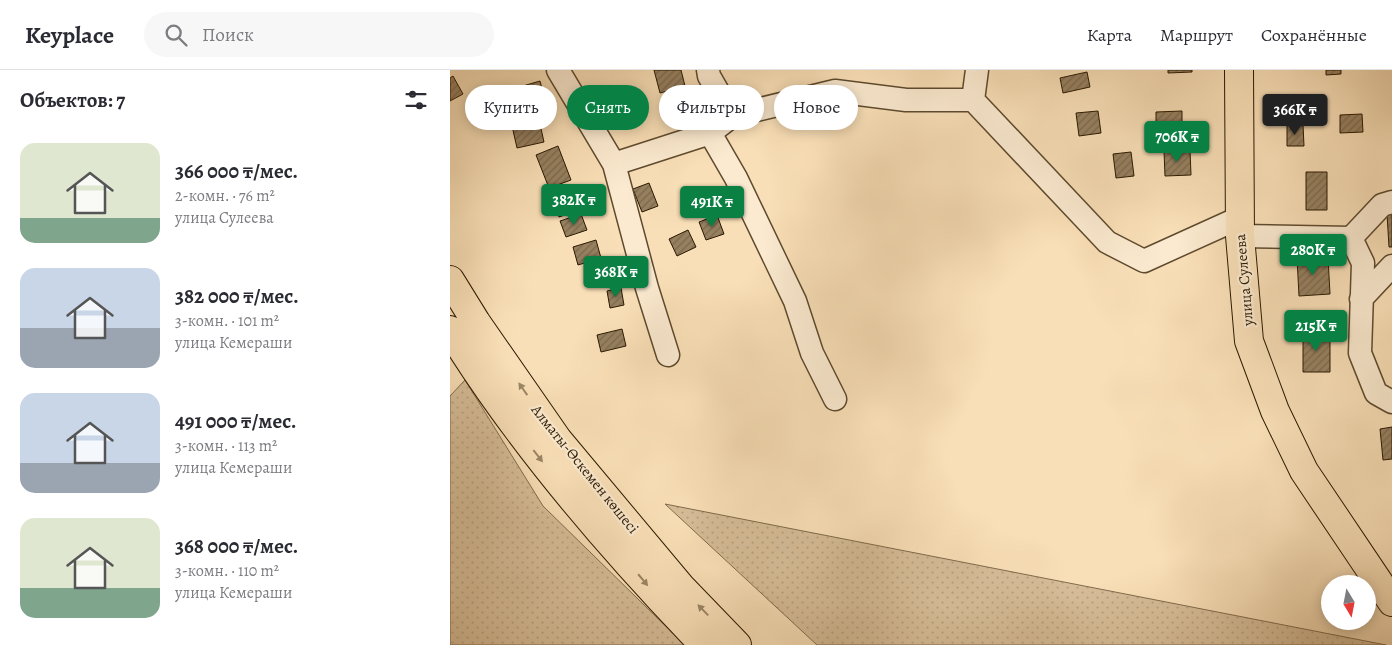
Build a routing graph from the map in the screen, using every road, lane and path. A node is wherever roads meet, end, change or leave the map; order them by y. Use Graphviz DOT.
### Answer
graph roads {
  1 [pos="558,70"];
  2 [pos="708,70"];
  3 [pos="977,70"];
  4 [pos="1239,70"];
  5 [pos="835,80"];
  6 [pos="714,85"];
  7 [pos="973,100"];
  8 [pos="764,105"];
  9 [pos="714,130"];
  10 [pos="710,133"];
  11 [pos="614,164"];
  12 [pos="1392,202"];
  13 [pos="1240,227"];
  14 [pos="1351,238"];
  15 [pos="1363,263"];
  16 [pos="1390,268"];
  17 [pos="450,280"];
  18 [pos="1361,299"];
  19 [pos="450,330"];
  20 [pos="668,354"];
  21 [pos="835,399"];
  22 [pos="1392,402"];
  23 [pos="1392,602"];
  24 [pos="704,645"];
  25 [pos="737,645"];
  1 -- 11 [label="street"];
  2 -- 6 [label="street"];
  3 -- 7 [label="street"];
  4 -- 13 [label="main road, улица Сулеева"];
  5 -- 7 [label="street"];
  5 -- 8 [label="street"];
  7 -- 13 [label="street"];
  9 -- 10 [label="street"];
  10 -- 11 [label="street"];
  10 -- 21 [label="street"];
  11 -- 20 [label="street"];
  12 -- 14 [label="street"];
  13 -- 14 [label="street"];
  13 -- 23 [label="main road, улица Сулеева"];
  14 -- 15 [label="street"];
  15 -- 16 [label="street"];
  15 -- 18 [label="street"];
  16 -- 18 [label="street"];
  25 -- 17 [label="main road, Алматы-Өскемен көшесі, one-way"];
  18 -- 22 [label="street"];
  19 -- 24 [label="main road, Алматы-Өскемен көшесі, one-way"];
}
